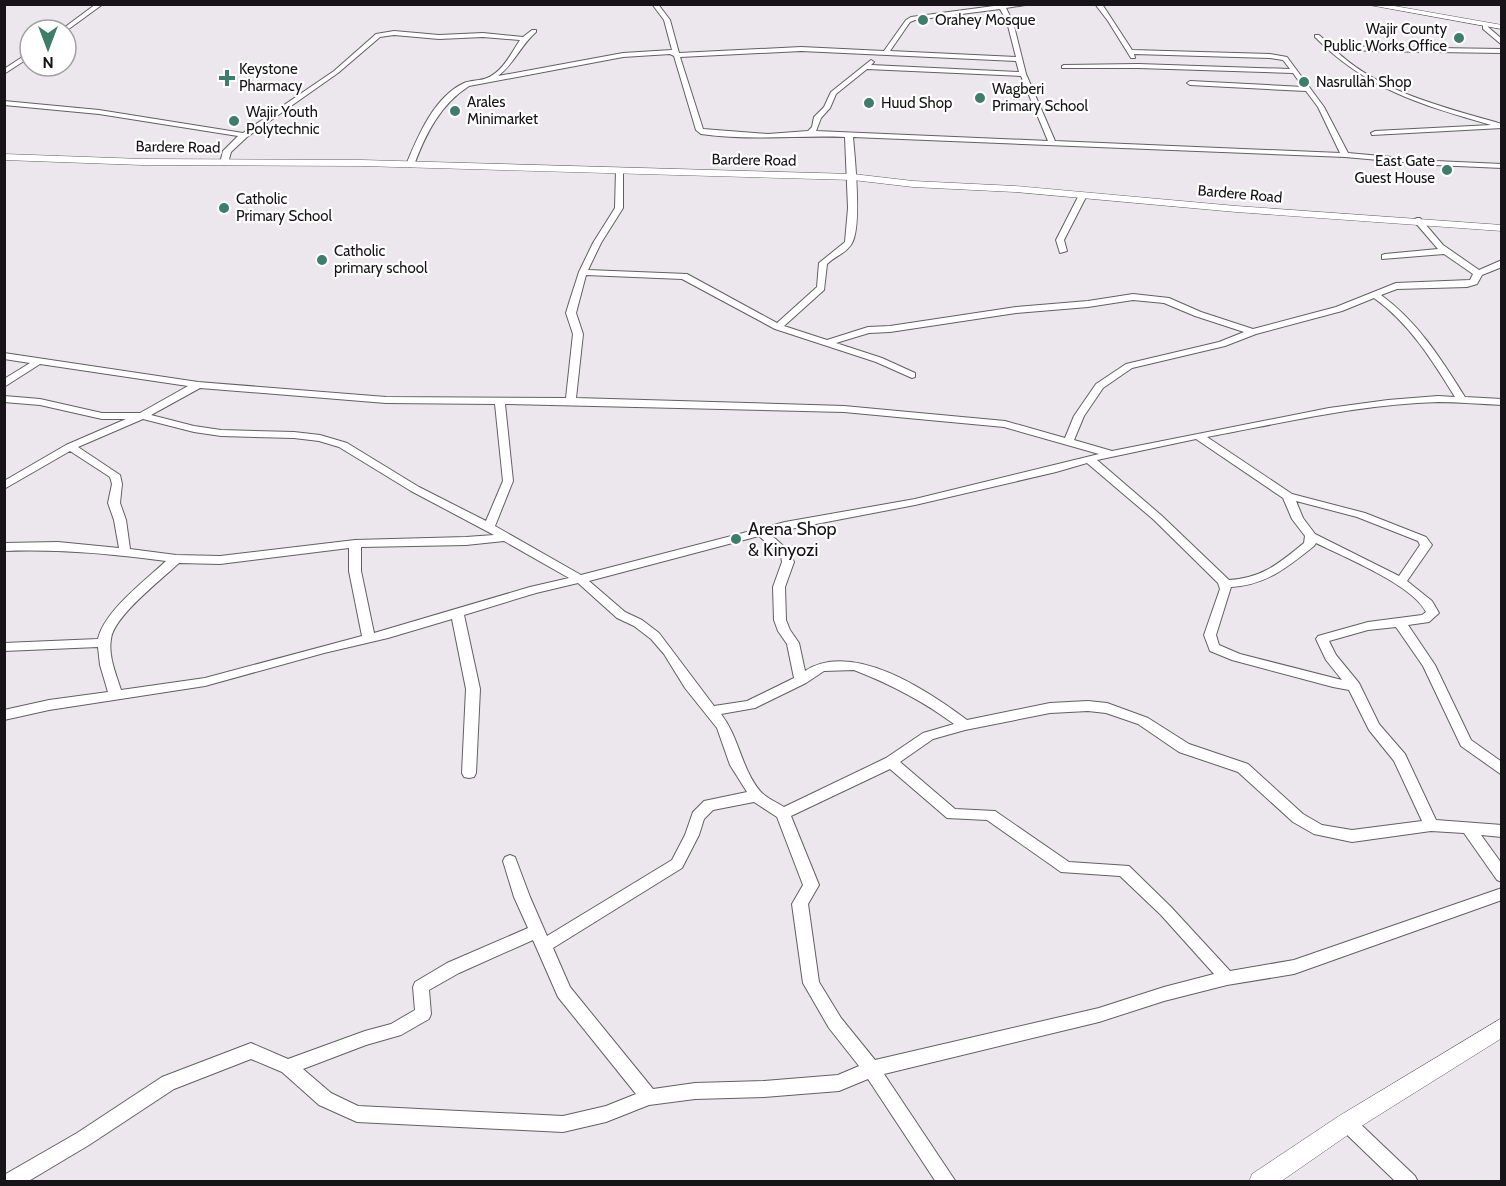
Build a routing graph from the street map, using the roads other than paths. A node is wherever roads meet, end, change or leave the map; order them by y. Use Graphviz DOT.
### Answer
graph roads {
  1 [pos="100,4"];
  2 [pos="655,4"];
  3 [pos="1028,4"];
  4 [pos="1098,4"];
  5 [pos="1384,4"];
  6 [pos="1370,5"];
  7 [pos="1396,7"];
  8 [pos="1003,9"];
  9 [pos="78,20"];
  10 [pos="1485,24"];
  11 [pos="1502,27"];
  12 [pos="534,31"];
  13 [pos="1317,36"];
  14 [pos="524,39"];
  15 [pos="1502,43"];
  16 [pos="1326,46"];
  17 [pos="1502,51"];
  18 [pos="1130,52"];
  19 [pos="886,53"];
  20 [pos="878,54"];
  21 [pos="677,55"];
  22 [pos="986,58"];
  23 [pos="1019,59"];
  24 [pos="18,62"];
  25 [pos="1138,66"];
  26 [pos="868,67"];
  27 [pos="1064,67"];
  28 [pos="1294,71"];
  29 [pos="4,72"];
  30 [pos="977,72"];
  31 [pos="1023,74"];
  32 [pos="490,79"];
  33 [pos="1190,83"];
  34 [pos="1309,89"];
  35 [pos="4,103"];
  36 [pos="1502,126"];
  37 [pos="810,133"];
  38 [pos="1376,133"];
  39 [pos="244,135"];
  40 [pos="849,136"];
  41 [pos="1053,144"];
  42 [pos="1345,155"];
  43 [pos="4,157"];
  44 [pos="224,163"];
  45 [pos="410,165"];
  46 [pos="1502,166"];
  47 [pos="619,172"];
  48 [pos="853,177"];
  49 [pos="1083,195"];
  50 [pos="1417,220"];
  51 [pos="1502,228"];
  52 [pos="1445,251"];
  53 [pos="1063,252"];
  54 [pos="1385,257"];
  55 [pos="1502,262"];
  56 [pos="583,272"];
  57 [pos="1478,273"];
  58 [pos="1377,296"];
  59 [pos="778,327"];
  60 [pos="1253,332"];
  61 [pos="830,342"];
  62 [pos="4,356"];
  63 [pos="40,360"];
  64 [pos="912,375"];
  65 [pos="4,384"];
  66 [pos="198,385"];
  67 [pos="4,399"];
  68 [pos="1461,399"];
  69 [pos="500,400"];
  70 [pos="571,401"];
  71 [pos="1502,402"];
  72 [pos="142,416"];
  73 [pos="1198,436"];
  74 [pos="1068,443"];
  75 [pos="70,447"];
  76 [pos="1113,454"];
  77 [pos="1089,459"];
  78 [pos="4,486"];
  79 [pos="1288,496"];
  80 [pos="489,527"];
  81 [pos="761,531"];
  82 [pos="1311,536"];
  83 [pos="506,537"];
  84 [pos="355,544"];
  85 [pos="4,547"];
  86 [pos="125,552"];
  87 [pos="176,559"];
  88 [pos="581,580"];
  89 [pos="1401,582"];
  90 [pos="1223,584"];
  91 [pos="457,612"];
  92 [pos="1400,623"];
  93 [pos="369,638"];
  94 [pos="104,643"];
  95 [pos="4,647"];
  96 [pos="801,680"];
  97 [pos="1354,686"];
  98 [pos="116,695"];
  99 [pos="713,711"];
  100 [pos="4,715"];
  101 [pos="965,725"];
  102 [pos="891,762"];
  103 [pos="1502,770"];
  104 [pos="468,773"];
  105 [pos="756,796"];
  106 [pos="783,814"];
  107 [pos="1431,825"];
  108 [pos="1469,829"];
  109 [pos="1502,831"];
  110 [pos="510,861"];
  111 [pos="1502,876"];
  112 [pos="1502,894"];
  113 [pos="540,939"];
  114 [pos="1227,978"];
  115 [pos="1502,1027"];
  116 [pos="288,1067"];
  117 [pos="871,1069"];
  118 [pos="649,1096"];
  119 [pos="1347,1123"];
  120 [pos="9,1182"];
  121 [pos="947,1182"];
  122 [pos="1260,1182"];
  123 [pos="1409,1182"];
  1 -- 9 [label="street"];
  2 -- 21 [label="street"];
  3 -- 8 [label="street"];
  4 -- 18 [label="street"];
  5 -- 6 [label="street"];
  6 -- 7 [label="street"];
  7 -- 10 [label="street"];
  8 -- 19 [label="street"];
  8 -- 23 [label="street"];
  10 -- 11 [label="street"];
  10 -- 15 [label="street"];
  12 -- 14 [label="street"];
  13 -- 16 [label="street"];
  14 -- 32 [label="street"];
  14 -- 39 [label="street"];
  16 -- 17 [label="street"];
  16 -- 36 [label="street"];
  18 -- 25 [label="street"];
  18 -- 28 [label="street"];
  19 -- 20 [label="street"];
  19 -- 22 [label="street"];
  20 -- 21 [label="street"];
  20 -- 26 [label="street"];
  21 -- 32 [label="street"];
  21 -- 37 [label="street"];
  22 -- 23 [label="street"];
  22 -- 30 [label="street"];
  23 -- 31 [label="street"];
  24 -- 29 [label="street"];
  25 -- 27 [label="street"];
  25 -- 28 [label="street"];
  26 -- 30 [label="street"];
  26 -- 37 [label="street"];
  28 -- 34 [label="street"];
  30 -- 31 [label="street"];
  31 -- 41 [label="street"];
  32 -- 45 [label="street"];
  33 -- 34 [label="street"];
  34 -- 42 [label="street"];
  35 -- 39 [label="street"];
  36 -- 38 [label="street"];
  37 -- 40 [label="street"];
  39 -- 44 [label="street"];
  40 -- 41 [label="street"];
  40 -- 48 [label="street"];
  41 -- 42 [label="street"];
  42 -- 46 [label="street"];
  43 -- 44 [label="street, Bardere Road"];
  44 -- 45 [label="street, Bardere Road"];
  45 -- 47 [label="street, Bardere Road"];
  47 -- 48 [label="street, Bardere Road"];
  47 -- 56 [label="street"];
  48 -- 49 [label="street, Bardere Road"];
  48 -- 59 [label="street"];
  49 -- 50 [label="street, Bardere Road"];
  49 -- 53 [label="street"];
  50 -- 51 [label="street, Bardere Road"];
  50 -- 52 [label="street"];
  52 -- 54 [label="street"];
  52 -- 57 [label="street"];
  55 -- 57 [label="street"];
  56 -- 59 [label="street"];
  56 -- 70 [label="street"];
  57 -- 58 [label="street"];
  58 -- 60 [label="street"];
  58 -- 68 [label="street"];
  59 -- 61 [label="street"];
  60 -- 61 [label="street"];
  60 -- 74 [label="street"];
  61 -- 64 [label="street"];
  62 -- 63 [label="street"];
  63 -- 65 [label="street"];
  63 -- 66 [label="street"];
  66 -- 69 [label="street"];
  66 -- 72 [label="street"];
  67 -- 72 [label="street"];
  68 -- 71 [label="street"];
  68 -- 73 [label="street"];
  69 -- 70 [label="street"];
  69 -- 80 [label="street"];
  70 -- 74 [label="street"];
  72 -- 75 [label="street"];
  72 -- 80 [label="street"];
  73 -- 76 [label="street"];
  73 -- 79 [label="street"];
  74 -- 76 [label="street"];
  75 -- 78 [label="street"];
  75 -- 86 [label="street"];
  76 -- 77 [label="street"];
  77 -- 81 [label="street"];
  77 -- 90 [label="street"];
  79 -- 82 [label="street"];
  79 -- 89 [label="street"];
  80 -- 83 [label="street"];
  81 -- 88 [label="street"];
  81 -- 96 [label="street"];
  82 -- 89 [label="street"];
  82 -- 90 [label="street"];
  83 -- 84 [label="street"];
  83 -- 88 [label="street"];
  84 -- 87 [label="street"];
  84 -- 93 [label="street"];
  85 -- 86 [label="street"];
  86 -- 87 [label="street"];
  87 -- 94 [label="street"];
  88 -- 91 [label="street"];
  88 -- 99 [label="street"];
  89 -- 92 [label="street"];
  90 -- 97 [label="street"];
  91 -- 93 [label="street"];
  91 -- 104 [label="street"];
  92 -- 97 [label="street"];
  92 -- 103 [label="street"];
  93 -- 98 [label="street"];
  94 -- 95 [label="street"];
  94 -- 98 [label="street"];
  96 -- 99 [label="street"];
  96 -- 101 [label="street"];
  97 -- 107 [label="street"];
  98 -- 100 [label="street"];
  99 -- 105 [label="street"];
  101 -- 102 [label="street"];
  101 -- 107 [label="street"];
  102 -- 106 [label="street"];
  102 -- 114 [label="street"];
  105 -- 106 [label="street"];
  105 -- 113 [label="street"];
  106 -- 117 [label="street"];
  107 -- 108 [label="street"];
  108 -- 109 [label="street"];
  108 -- 111 [label="street"];
  110 -- 113 [label="street"];
  112 -- 114 [label="street"];
  113 -- 116 [label="street"];
  113 -- 118 [label="street"];
  114 -- 117 [label="street"];
  115 -- 119 [label="street"];
  116 -- 118 [label="street"];
  116 -- 120 [label="street"];
  117 -- 118 [label="street"];
  117 -- 121 [label="street"];
  119 -- 122 [label="street"];
  119 -- 123 [label="street"];
}
